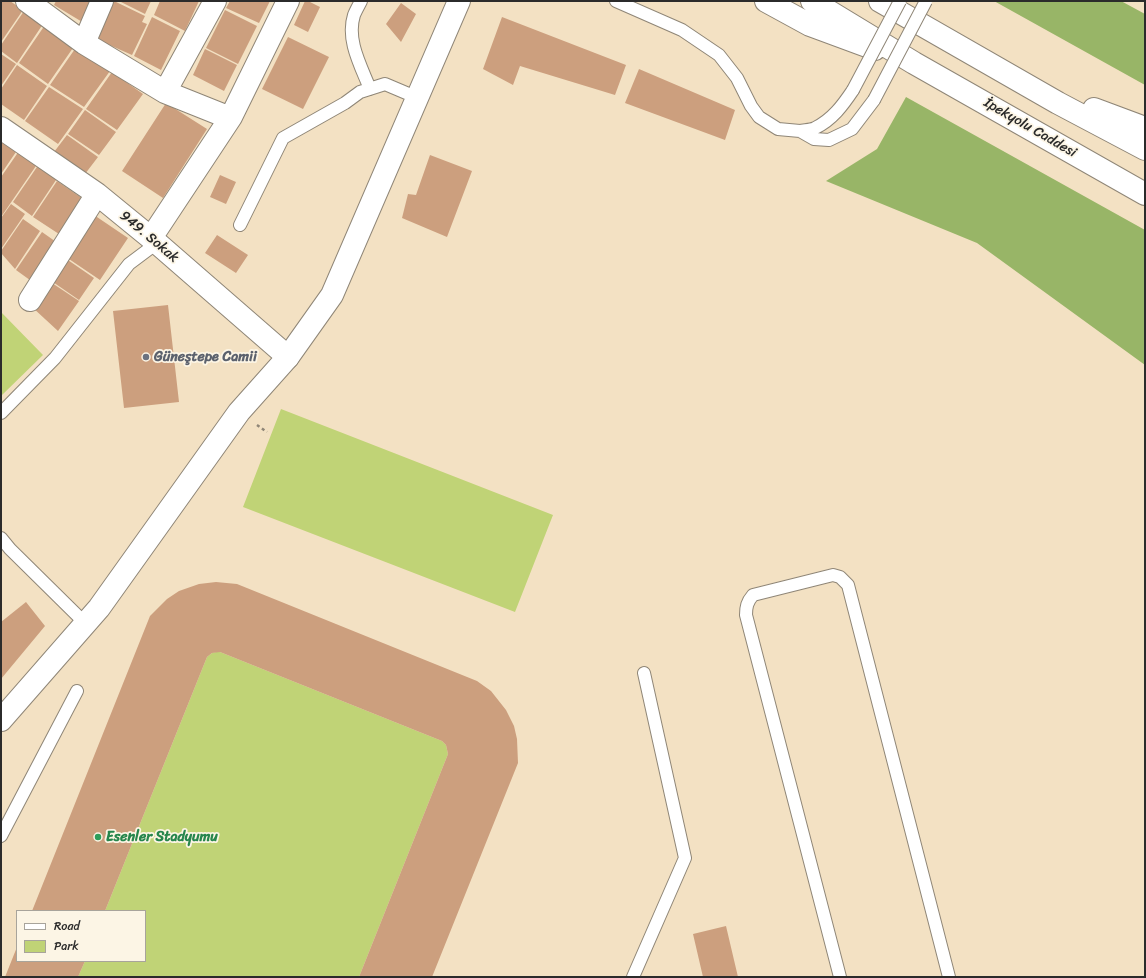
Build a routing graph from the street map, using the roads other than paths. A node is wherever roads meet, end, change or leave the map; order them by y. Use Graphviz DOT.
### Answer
graph roads {
  1 [pos="27,1"];
  2 [pos="102,1"];
  3 [pos="215,1"];
  4 [pos="288,1"];
  5 [pos="362,1"];
  6 [pos="460,1"];
  7 [pos="616,1"];
  8 [pos="766,1"];
  9 [pos="812,1"];
  10 [pos="880,1"];
  11 [pos="900,1"];
  12 [pos="926,1"];
  13 [pos="84,43"];
  14 [pos="914,63"];
  15 [pos="370,89"];
  16 [pos="165,92"];
  17 [pos="418,98"];
  18 [pos="1058,103"];
  19 [pos="230,118"];
  20 [pos="1,128"];
  21 [pos="1145,128"];
  22 [pos="800,131"];
  23 [pos="1145,149"];
  24 [pos="97,194"];
  25 [pos="1145,194"];
  26 [pos="240,224"];
  27 [pos="154,240"];
  28 [pos="30,300"];
  29 [pos="288,357"];
  30 [pos="1,413"];
  31 [pos="1,538"];
  32 [pos="85,623"];
  33 [pos="644,673"];
  34 [pos="77,691"];
  35 [pos="1,720"];
  36 [pos="1,836"];
  37 [pos="633,977"];
  38 [pos="840,977"];
  39 [pos="949,977"];
  1 -- 13 [label="main road"];
  2 -- 13 [label="main road"];
  3 -- 16 [label="main road"];
  4 -- 19 [label="main road"];
  5 -- 15 [label="lane"];
  6 -- 17 [label="main road"];
  7 -- 22 [label="lane"];
  8 -- 14 [label="main road"];
  9 -- 14 [label="main road"];
  10 -- 18 [label="main road"];
  11 -- 22 [label="lane, bridge"];
  12 -- 22 [label="lane, bridge"];
  13 -- 16 [label="main road"];
  14 -- 25 [label="main road, İpekyolu Caddesi"];
  15 -- 17 [label="lane"];
  15 -- 26 [label="lane"];
  16 -- 19 [label="main road"];
  17 -- 29 [label="main road"];
  18 -- 21 [label="main road"];
  18 -- 23 [label="main road"];
  19 -- 27 [label="main road"];
  20 -- 24 [label="main road, 949. Sokak"];
  24 -- 27 [label="main road, 949. Sokak"];
  24 -- 28 [label="main road"];
  27 -- 29 [label="main road, 949. Sokak"];
  27 -- 30 [label="lane"];
  29 -- 32 [label="main road"];
  31 -- 32 [label="lane"];
  32 -- 35 [label="main road"];
  33 -- 37 [label="lane"];
  34 -- 36 [label="lane"];
  38 -- 39 [label="lane"];
}
